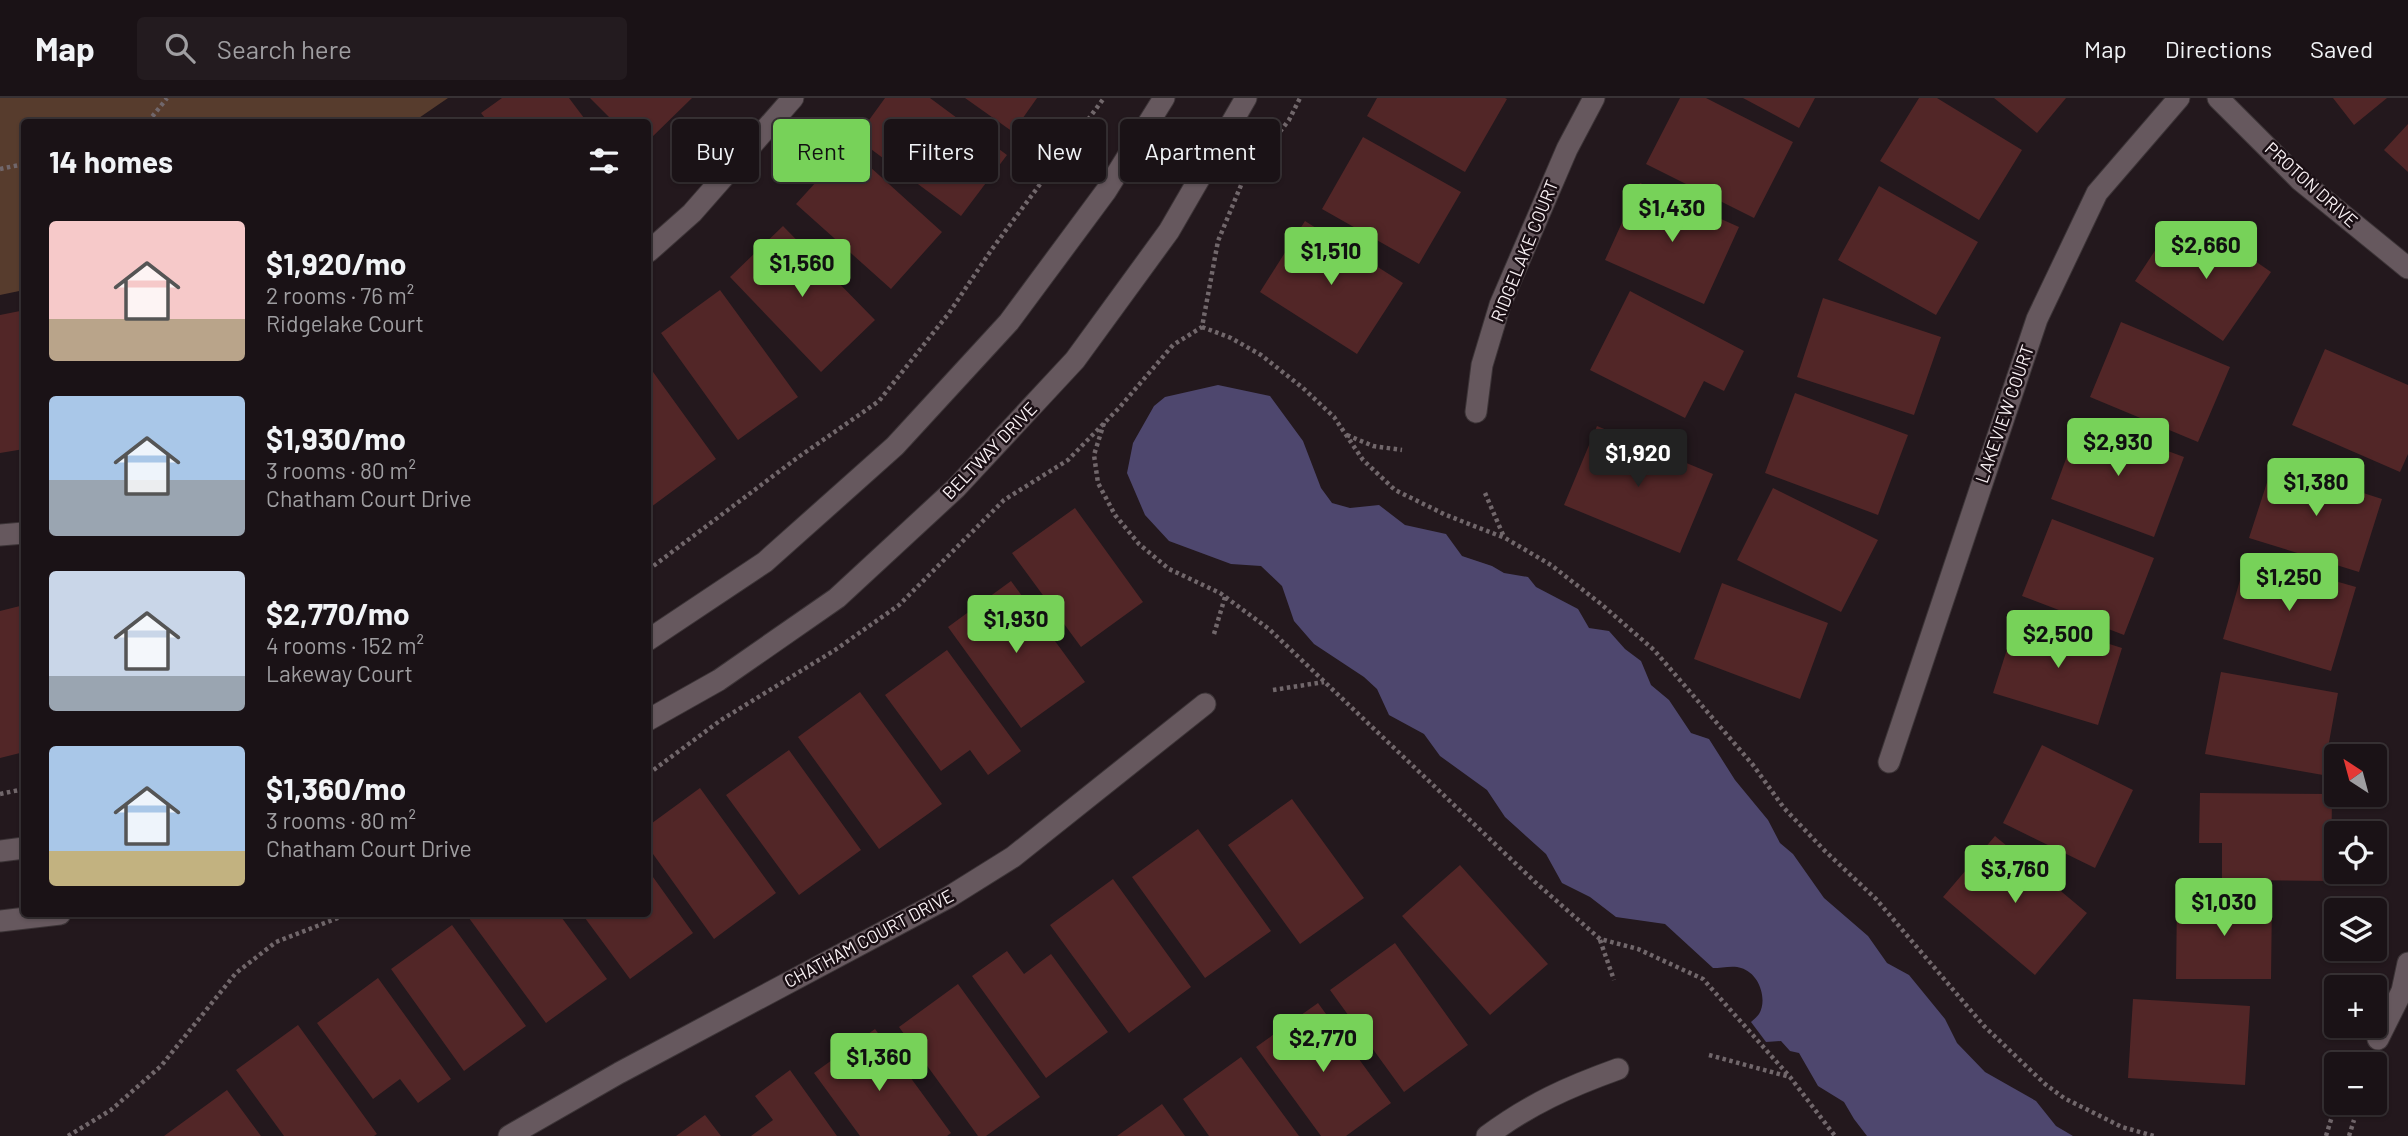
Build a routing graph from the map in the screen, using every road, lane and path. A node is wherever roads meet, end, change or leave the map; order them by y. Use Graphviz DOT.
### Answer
graph roads {
  1 [pos="167,98"];
  2 [pos="793,98"];
  3 [pos="1104,98"];
  4 [pos="1164,98"];
  5 [pos="1246,98"];
  6 [pos="1594,98"];
  7 [pos="2179,98"];
  8 [pos="2218,98"];
  9 [pos="150,119"];
  10 [pos="21,165"];
  11 [pos="0,169"];
  12 [pos="651,249"];
  13 [pos="2408,268"];
  14 [pos="1202,327"];
  15 [pos="1476,412"];
  16 [pos="1104,423"];
  17 [pos="1346,435"];
  18 [pos="1402,450"];
  19 [pos="1485,493"];
  20 [pos="21,533"];
  21 [pos="0,534"];
  22 [pos="1505,538"];
  23 [pos="651,568"];
  24 [pos="1225,597"];
  25 [pos="1214,634"];
  26 [pos="651,638"];
  27 [pos="1324,682"];
  28 [pos="1273,690"];
  29 [pos="1205,704"];
  30 [pos="651,718"];
  31 [pos="1889,762"];
  32 [pos="21,790"];
  33 [pos="0,794"];
  34 [pos="21,848"];
  35 [pos="0,851"];
  36 [pos="34,917"];
  37 [pos="340,917"];
  38 [pos="0,921"];
  39 [pos="1600,939"];
  40 [pos="2408,963"];
  41 [pos="1614,980"];
  42 [pos="2378,1039"];
  43 [pos="1709,1055"];
  44 [pos="1618,1069"];
  45 [pos="1790,1077"];
  46 [pos="2332,1115"];
  47 [pos="2354,1120"];
  48 [pos="68,1136"];
  49 [pos="509,1136"];
  50 [pos="1487,1136"];
  51 [pos="1835,1136"];
  52 [pos="2154,1136"];
  53 [pos="2326,1136"];
  54 [pos="2348,1136"];
  1 -- 9 [label="path"];
  2 -- 12 [label="street"];
  3 -- 23 [label="path"];
  4 -- 26 [label="street"];
  5 -- 30 [label="street, BELTWAY DRIVE"];
  6 -- 15 [label="street, RIDGELAKE COURT"];
  7 -- 31 [label="street, LAKEVIEW COURT"];
  8 -- 13 [label="street, PROTON DRIVE"];
  10 -- 11 [label="path"];
  14 -- 17 [label="path"];
  16 -- 24 [label="path"];
  17 -- 18 [label="path"];
  17 -- 22 [label="path"];
  19 -- 22 [label="path"];
  20 -- 21 [label="street"];
  22 -- 52 [label="path"];
  24 -- 25 [label="path"];
  24 -- 27 [label="path"];
  27 -- 28 [label="path"];
  27 -- 39 [label="path"];
  29 -- 49 [label="street, CHATHAM COURT DRIVE"];
  32 -- 33 [label="path"];
  34 -- 35 [label="street"];
  36 -- 38 [label="street"];
  37 -- 48 [label="path"];
  39 -- 41 [label="path"];
  39 -- 45 [label="path"];
  40 -- 42 [label="street"];
  43 -- 45 [label="path"];
  44 -- 50 [label="street"];
  45 -- 51 [label="path"];
  46 -- 53 [label="path"];
  47 -- 54 [label="path"];
}
